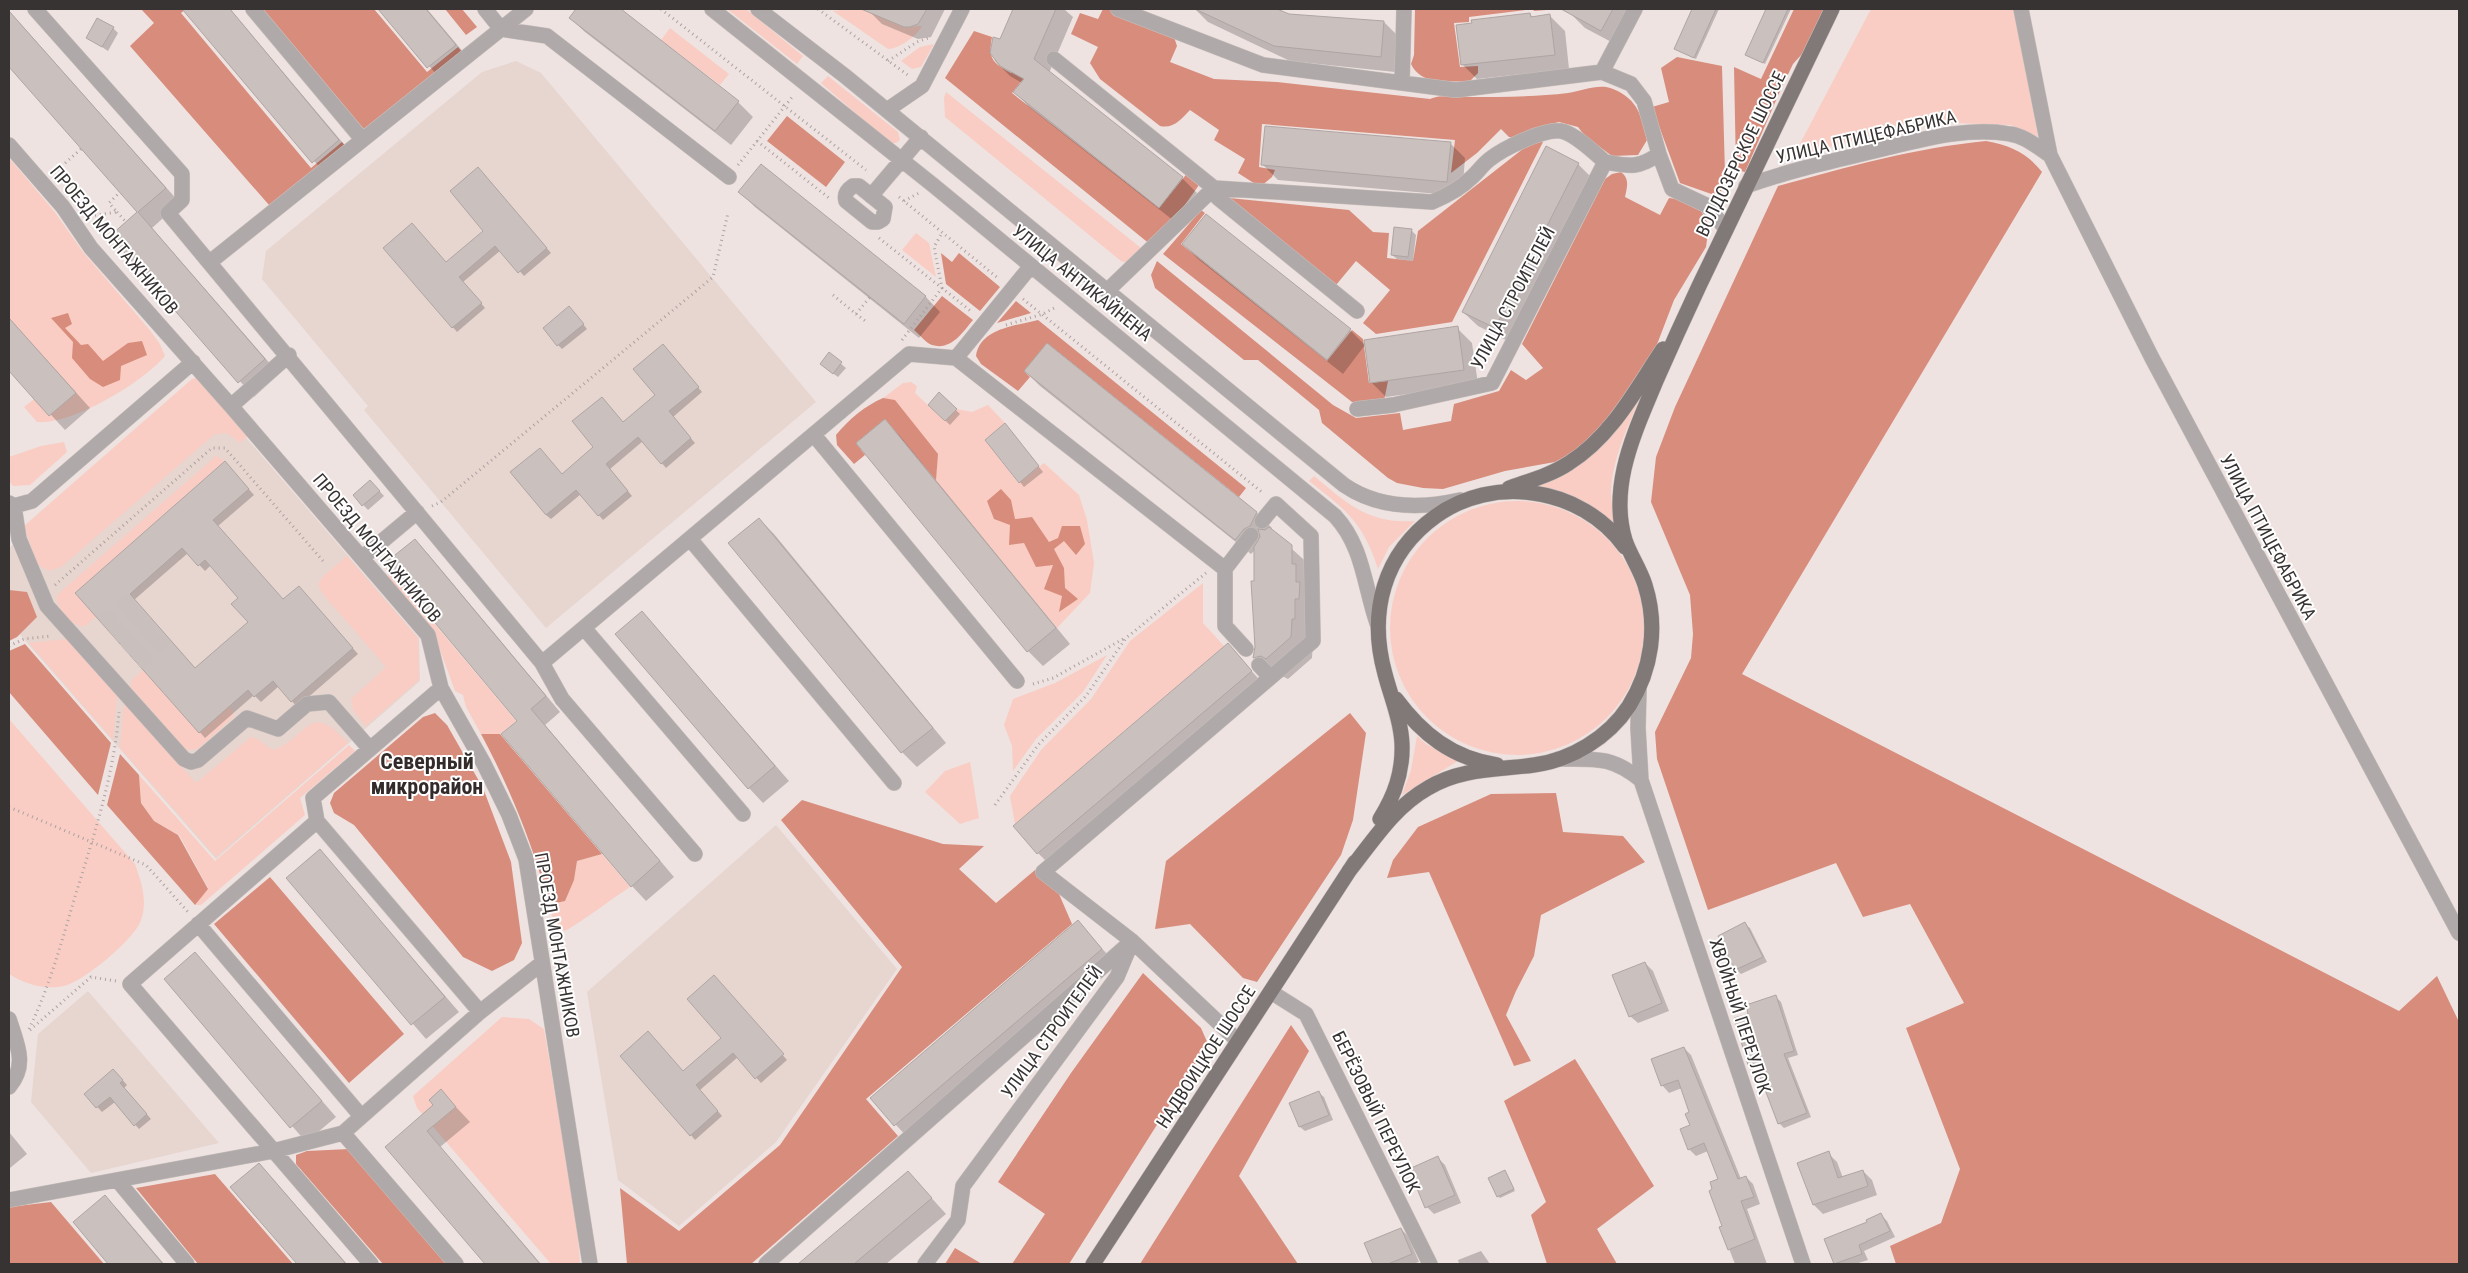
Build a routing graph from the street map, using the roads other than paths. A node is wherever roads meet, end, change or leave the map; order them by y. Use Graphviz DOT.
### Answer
graph roads {
  1 [pos="35,9"];
  2 [pos="253,9"];
  3 [pos="484,9"];
  4 [pos="526,9"];
  5 [pos="712,9"];
  6 [pos="758,9"];
  7 [pos="962,9"];
  8 [pos="1118,9"];
  9 [pos="1404,9"];
  10 [pos="1635,9"];
  11 [pos="1832,9"];
  12 [pos="2022,10"];
  13 [pos="501,29"];
  14 [pos="1054,59"];
  15 [pos="1602,72"];
  16 [pos="1402,83"];
  17 [pos="887,110"];
  18 [pos="920,137"];
  19 [pos="362,139"];
  20 [pos="9,145"];
  21 [pos="1659,154"];
  22 [pos="2050,155"];
  23 [pos="902,159"];
  24 [pos="1605,162"];
  25 [pos="729,177"];
  26 [pos="1746,186"];
  27 [pos="1214,188"];
  28 [pos="871,196"];
  29 [pos="1726,229"];
  30 [pos="210,262"];
  31 [pos="1031,266"];
  32 [pos="1107,291"];
  33 [pos="1357,311"];
  34 [pos="1685,316"];
  35 [pos="289,356"];
  36 [pos="956,358"];
  37 [pos="193,362"];
  38 [pos="231,406"];
  39 [pos="1357,409"];
  40 [pos="814,436"];
  41 [pos="1491,493"];
  42 [pos="11,504"];
  43 [pos="417,512"];
  44 [pos="1262,522"];
  45 [pos="1251,535"];
  46 [pos="690,539"];
  47 [pos="362,558"];
  48 [pos="1633,558"];
  49 [pos="1222,566"];
  50 [pos="1377,623"];
  51 [pos="584,628"];
  52 [pos="1246,649"];
  53 [pos="542,663"];
  54 [pos="1259,665"];
  55 [pos="1385,674"];
  56 [pos="1270,677"];
  57 [pos="1022,684"];
  58 [pos="440,688"];
  59 [pos="1639,689"];
  60 [pos="370,749"];
  61 [pos="1558,759"];
  62 [pos="1508,766"];
  63 [pos="1642,780"];
  64 [pos="894,783"];
  65 [pos="743,814"];
  66 [pos="318,821"];
  67 [pos="695,854"];
  68 [pos="1349,871"];
  69 [pos="198,924"];
  70 [pos="2459,933"];
  71 [pos="1132,941"];
  72 [pos="542,963"];
  73 [pos="1271,992"];
  74 [pos="480,1012"];
  75 [pos="9,1019"];
  76 [pos="1238,1041"];
  77 [pos="9,1087"];
  78 [pos="360,1116"];
  79 [pos="343,1133"];
  80 [pos="273,1151"];
  81 [pos="118,1181"];
  82 [pos="9,1200"];
  83 [pos="188,1264"];
  84 [pos="371,1264"];
  85 [pos="456,1264"];
  86 [pos="590,1264"];
  87 [pos="766,1264"];
  88 [pos="925,1264"];
  89 [pos="1093,1264"];
  90 [pos="1430,1264"];
  91 [pos="1803,1264"];
  1 -- 30 [label="street"];
  2 -- 19 [label="street"];
  3 -- 13 [label="street"];
  4 -- 13 [label="street"];
  5 -- 23 [label="street, УЛИЦА АНТИКАЙНЕНА"];
  6 -- 17 [label="street, УЛИЦА АНТИКАЙНЕНА"];
  7 -- 17 [label="street"];
  8 -- 16 [label="street"];
  9 -- 16 [label="street"];
  10 -- 15 [label="street"];
  11 -- 26 [label="main road, ВОЛДОЗЕРСКОЕ ШОССЕ"];
  12 -- 22 [label="street, УЛИЦА ПТИЦЕФАБРИКА"];
  13 -- 19 [label="street"];
  13 -- 25 [label="street"];
  14 -- 27 [label="street"];
  15 -- 16 [label="street"];
  15 -- 21 [label="street"];
  17 -- 18 [label="street, УЛИЦА АНТИКАЙНЕНА"];
  18 -- 23 [label="street"];
  18 -- 32 [label="street, УЛИЦА АНТИКАЙНЕНА"];
  19 -- 30 [label="street"];
  20 -- 37 [label="street, ПРОЕЗД МОНТАЖНИКОВ"];
  21 -- 24 [label="street"];
  21 -- 29 [label="street"];
  22 -- 26 [label="street, УЛИЦА ПТИЦЕФАБРИКА"];
  22 -- 70 [label="street, УЛИЦА ПТИЦЕФАБРИКА"];
  23 -- 28 [label="street"];
  23 -- 31 [label="street, УЛИЦА АНТИКАЙНЕНА"];
  24 -- 27 [label="street"];
  24 -- 39 [label="street, УЛИЦА СТРОИТЕЛЕЙ"];
  26 -- 29 [label="main road, ВОЛДОЗЕРСКОЕ ШОССЕ"];
  27 -- 32 [label="street"];
  27 -- 33 [label="street"];
  29 -- 34 [label="main road, ВОЛДОЗЕРСКОЕ ШОССЕ"];
  30 -- 35 [label="street"];
  31 -- 36 [label="street"];
  31 -- 50 [label="street, УЛИЦА АНТИКАЙНЕНА"];
  32 -- 41 [label="street, УЛИЦА АНТИКАЙНЕНА"];
  34 -- 41 [label="main road"];
  34 -- 48 [label="main road"];
  35 -- 38 [label="street"];
  35 -- 43 [label="street"];
  36 -- 40 [label="street"];
  36 -- 49 [label="street"];
  37 -- 38 [label="street, ПРОЕЗД МОНТАЖНИКОВ"];
  37 -- 42 [label="street"];
  38 -- 47 [label="street, ПРОЕЗД МОНТАЖНИКОВ"];
  40 -- 46 [label="street"];
  40 -- 57 [label="street"];
  41 -- 48 [label="main road"];
  41 -- 50 [label="main road"];
  42 -- 60 [label="street"];
  43 -- 47 [label="street"];
  43 -- 53 [label="street"];
  44 -- 56 [label="street"];
  45 -- 49 [label="street"];
  46 -- 51 [label="street"];
  46 -- 64 [label="street"];
  47 -- 58 [label="street, ПРОЕЗД МОНТАЖНИКОВ"];
  48 -- 59 [label="main road"];
  49 -- 52 [label="street"];
  50 -- 55 [label="main road"];
  51 -- 53 [label="street"];
  51 -- 65 [label="street"];
  53 -- 67 [label="street"];
  54 -- 56 [label="street"];
  55 -- 62 [label="main road"];
  55 -- 68 [label="main road"];
  56 -- 71 [label="street"];
  58 -- 60 [label="street"];
  58 -- 72 [label="street, ПРОЕЗД МОНТАЖНИКОВ"];
  59 -- 61 [label="main road"];
  59 -- 63 [label="street, ХВОЙНЫЙ ПЕРЕУЛОК"];
  60 -- 66 [label="street"];
  61 -- 62 [label="main road"];
  61 -- 63 [label="street"];
  62 -- 68 [label="main road"];
  63 -- 91 [label="street, ХВОЙНЫЙ ПЕРЕУЛОК"];
  66 -- 69 [label="street"];
  66 -- 74 [label="street"];
  68 -- 73 [label="main road, НАДВОИЦКОЕ ШОССЕ"];
  69 -- 78 [label="street"];
  69 -- 80 [label="street"];
  71 -- 76 [label="street"];
  71 -- 87 [label="street"];
  71 -- 88 [label="street, УЛИЦА СТРОИТЕЛЕЙ"];
  72 -- 74 [label="street"];
  72 -- 86 [label="street, ПРОЕЗД МОНТАЖНИКОВ"];
  73 -- 76 [label="main road, НАДВОИЦКОЕ ШОССЕ"];
  73 -- 90 [label="street, БЕРЁЗОВЫЙ ПЕРЕУЛОК"];
  74 -- 78 [label="street"];
  75 -- 77 [label="street"];
  76 -- 89 [label="main road, НАДВОИЦКОЕ ШОССЕ"];
  78 -- 79 [label="street"];
  79 -- 80 [label="street"];
  79 -- 85 [label="street"];
  80 -- 81 [label="street"];
  80 -- 84 [label="street"];
  81 -- 82 [label="street"];
  81 -- 83 [label="street"];
}
